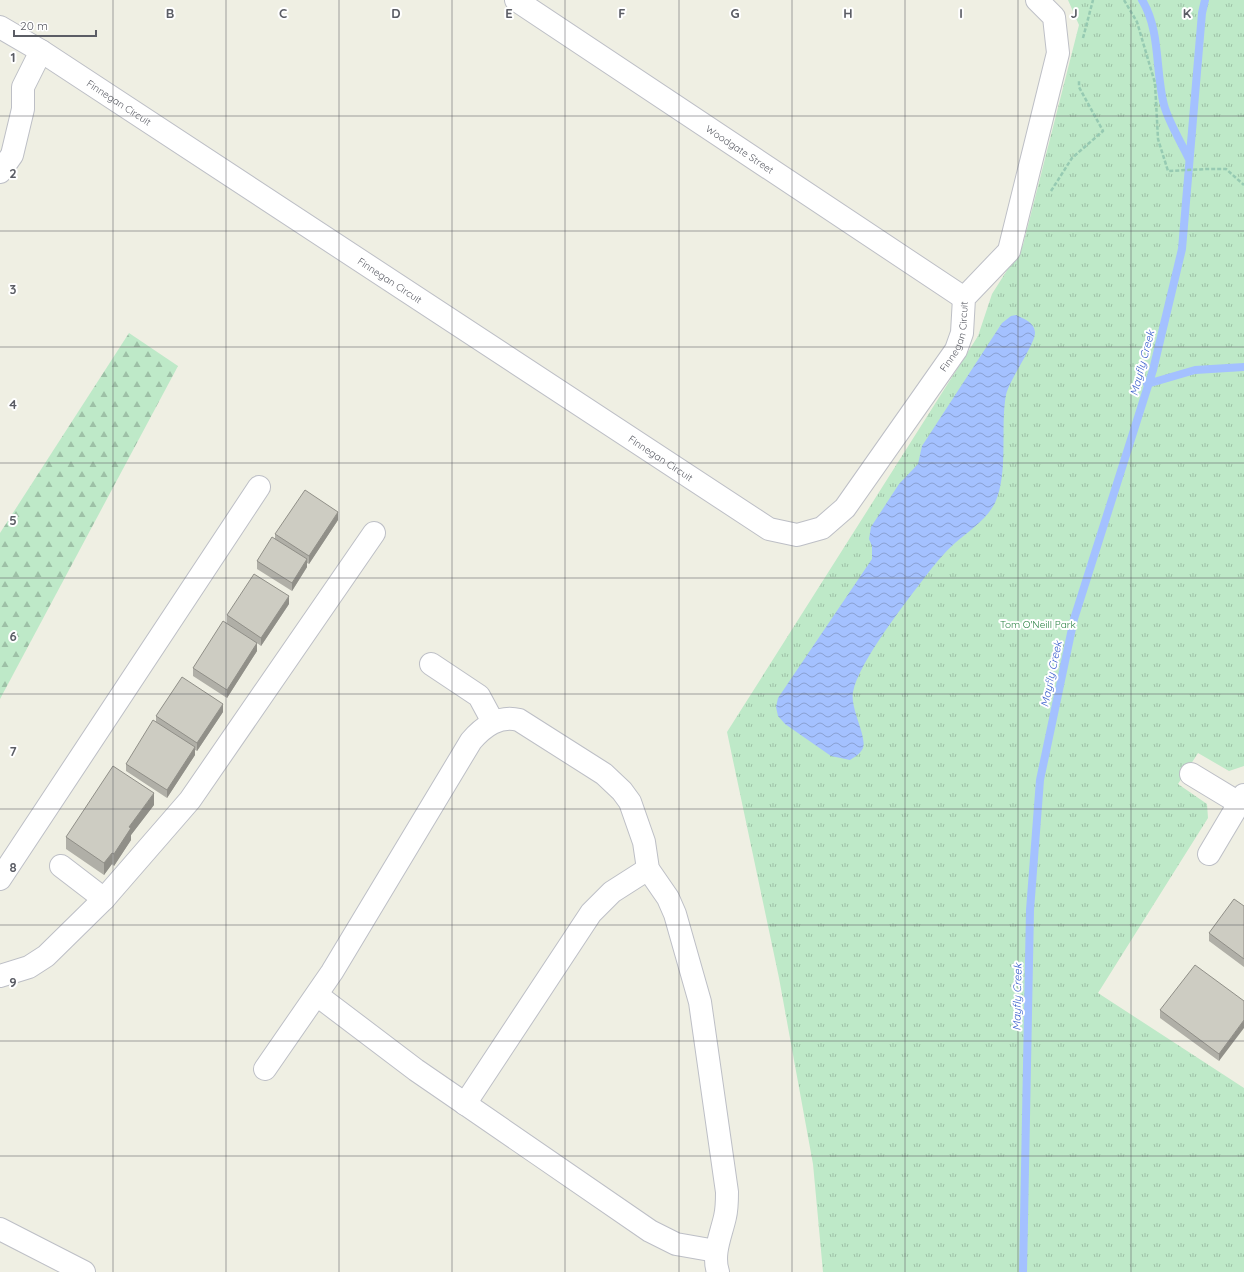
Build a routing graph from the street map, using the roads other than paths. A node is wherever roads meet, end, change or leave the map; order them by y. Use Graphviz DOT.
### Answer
graph roads {
  1 [pos="516,0"];
  2 [pos="1037,0"];
  3 [pos="0,27"];
  4 [pos="41,51"];
  5 [pos="0,172"];
  6 [pos="964,298"];
  7 [pos="259,487"];
  8 [pos="374,533"];
  9 [pos="431,664"];
  10 [pos="493,722"];
  11 [pos="1191,774"];
  12 [pos="1241,799"];
  13 [pos="1208,854"];
  14 [pos="61,866"];
  15 [pos="648,869"];
  16 [pos="0,879"];
  17 [pos="104,899"];
  18 [pos="0,976"];
  19 [pos="317,995"];
  20 [pos="265,1069"];
  21 [pos="465,1104"];
  22 [pos="0,1229"];
  23 [pos="716,1251"];
  24 [pos="84,1272"];
  25 [pos="718,1272"];
  1 -- 6 [label="street, Woodgate Street"];
  2 -- 6 [label="street, Finnegan Circuit"];
  3 -- 4 [label="street, Finnegan Circuit"];
  4 -- 5 [label="street"];
  4 -- 6 [label="street, Finnegan Circuit"];
  7 -- 16 [label="street"];
  8 -- 17 [label="street"];
  9 -- 10 [label="street"];
  10 -- 15 [label="street"];
  10 -- 19 [label="street"];
  11 -- 12 [label="street"];
  12 -- 13 [label="street"];
  14 -- 17 [label="street"];
  15 -- 21 [label="street"];
  15 -- 23 [label="street"];
  17 -- 18 [label="street"];
  19 -- 20 [label="street"];
  19 -- 21 [label="street"];
  21 -- 23 [label="street"];
  22 -- 24 [label="street"];
  23 -- 25 [label="street"];
}
